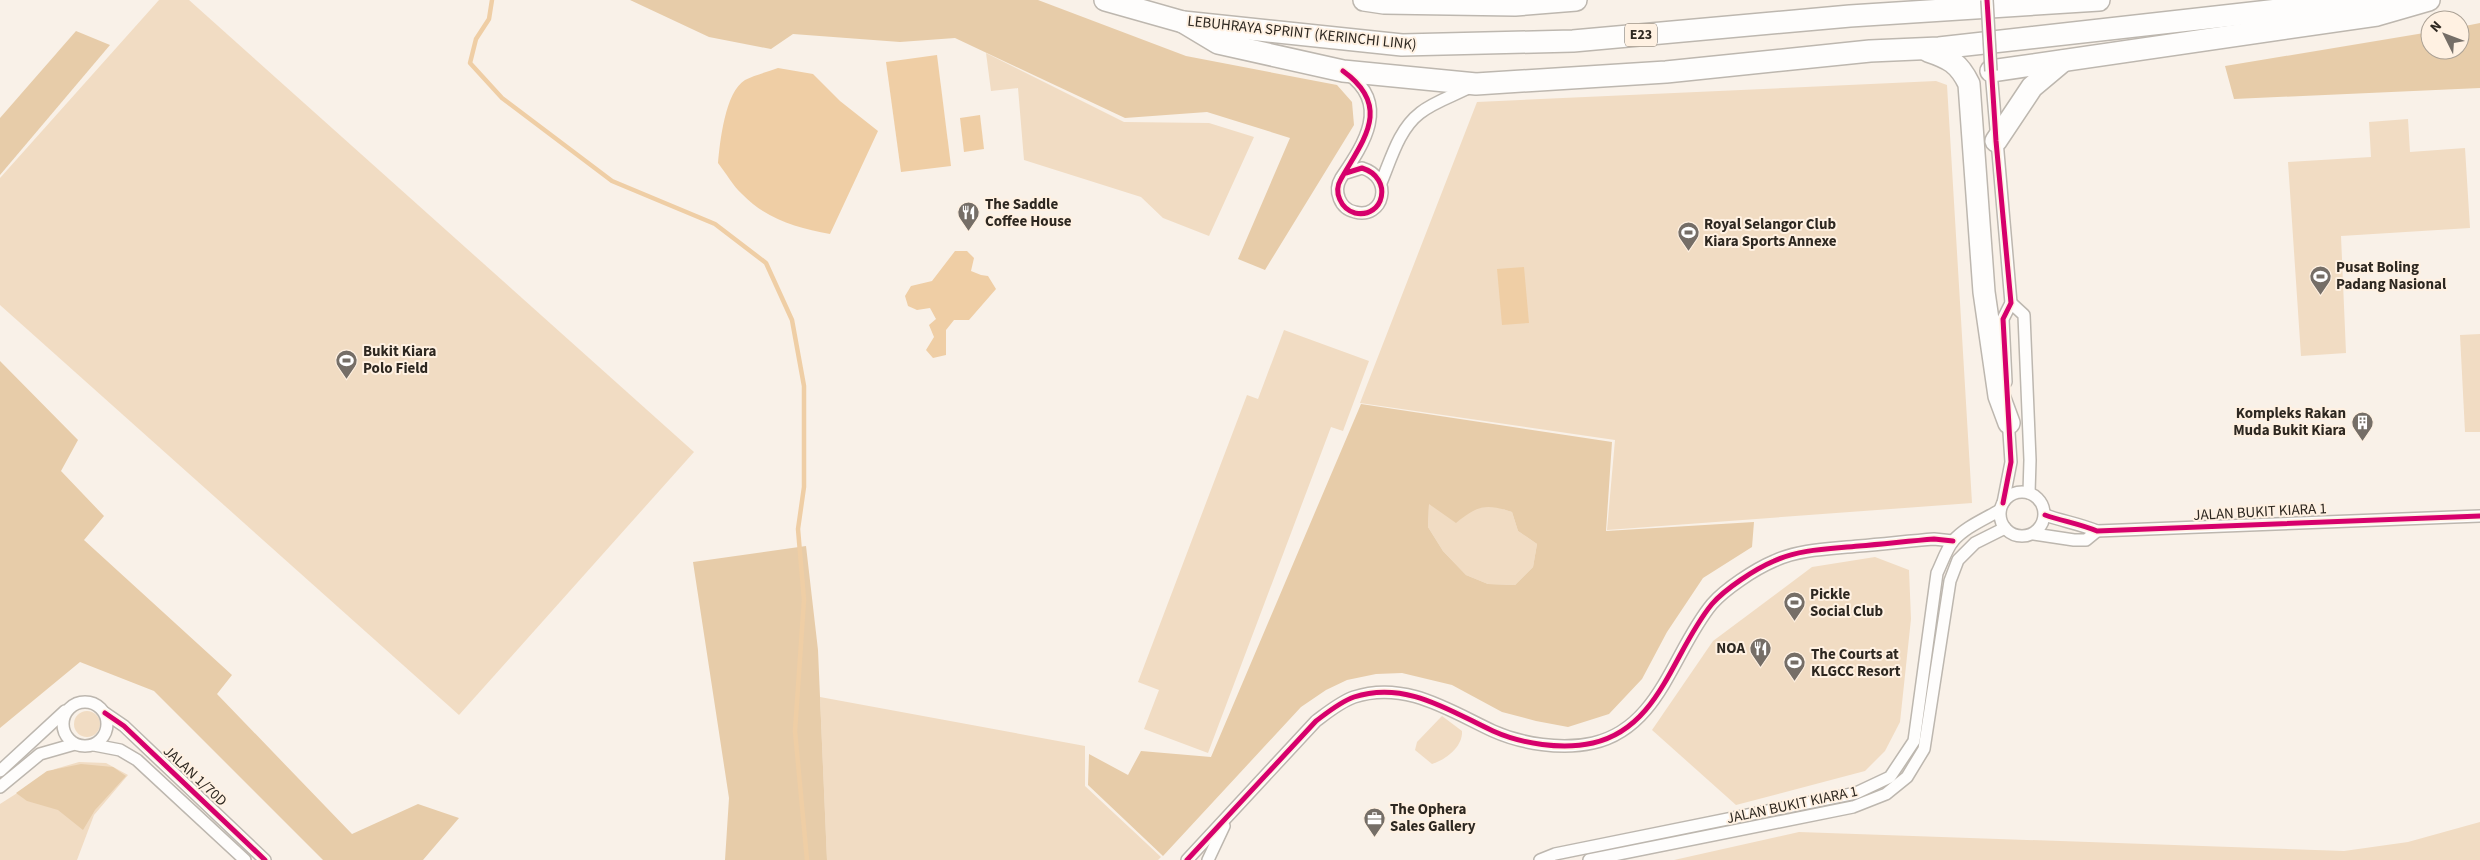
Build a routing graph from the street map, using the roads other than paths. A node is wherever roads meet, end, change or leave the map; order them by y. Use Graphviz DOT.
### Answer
graph roads {
  1 [pos="1105,0"];
  2 [pos="1364,0"];
  3 [pos="1576,0"];
  4 [pos="1987,0"];
  5 [pos="2099,0"];
  6 [pos="2395,0"];
  7 [pos="2429,0"];
  8 [pos="1183,22"];
  9 [pos="1922,49"];
  10 [pos="2063,62"];
  11 [pos="1343,71"];
  12 [pos="1991,71"];
  13 [pos="1476,84"];
  14 [pos="1996,141"];
  15 [pos="1346,173"];
  16 [pos="1381,183"];
  17 [pos="2011,303"];
  18 [pos="2009,422"];
  19 [pos="2028,493"];
  20 [pos="2002,506"];
  21 [pos="2045,515"];
  22 [pos="2480,516"];
  23 [pos="2004,528"];
  24 [pos="2096,531"];
  25 [pos="2034,534"];
  26 [pos="1953,541"];
  27 [pos="70,707"];
  28 [pos="105,713"];
  29 [pos="75,744"];
  30 [pos="94,745"];
  31 [pos="0,771"];
  32 [pos="0,787"];
  33 [pos="1231,813"];
  34 [pos="244,860"];
  35 [pos="265,860"];
  36 [pos="1187,860"];
  37 [pos="1208,860"];
  38 [pos="1540,860"];
  39 [pos="1589,860"];
  1 -- 8 [label="highway, LEBUHRAYA SPRINT (KERINCHI LINK) / E23"];
  2 -- 3 [label="highway"];
  4 -- 12 [label="street, bridge"];
  5 -- 8 [label="highway, LEBUHRAYA SPRINT (KERINCHI LINK) / E23"];
  6 -- 9 [label="highway"];
  7 -- 10 [label="highway"];
  8 -- 11 [label="highway"];
  9 -- 13 [label="highway"];
  9 -- 18 [label="highway"];
  10 -- 12 [label="highway"];
  10 -- 14 [label="highway"];
  11 -- 13 [label="highway"];
  11 -- 15 [label="street"];
  12 -- 14 [label="street"];
  13 -- 16 [label="street"];
  14 -- 17 [label="street"];
  15 -- 16 [label="street"];
  15 -- 16 [label="street"];
  17 -- 18 [label="street"];
  17 -- 19 [label="street"];
  18 -- 20 [label="street"];
  19 -- 20 [label="street"];
  19 -- 21 [label="street"];
  20 -- 23 [label="street"];
  20 -- 26 [label="street, JALAN BUKIT KIARA 1"];
  21 -- 24 [label="street, JALAN BUKIT KIARA 1"];
  21 -- 25 [label="street"];
  22 -- 24 [label="street, JALAN BUKIT KIARA 1"];
  23 -- 25 [label="street"];
  23 -- 39 [label="street, JALAN BUKIT KIARA 1"];
  24 -- 25 [label="street, JALAN BUKIT KIARA 1"];
  26 -- 33 [label="street"];
  26 -- 38 [label="street, JALAN BUKIT KIARA 1"];
  27 -- 28 [label="street"];
  27 -- 29 [label="street"];
  27 -- 31 [label="street"];
  28 -- 30 [label="street"];
  28 -- 35 [label="street, JALAN 1/70D"];
  29 -- 30 [label="street"];
  29 -- 32 [label="street"];
  30 -- 34 [label="street, JALAN 1/70D"];
  33 -- 36 [label="street"];
  33 -- 37 [label="street"];
}
